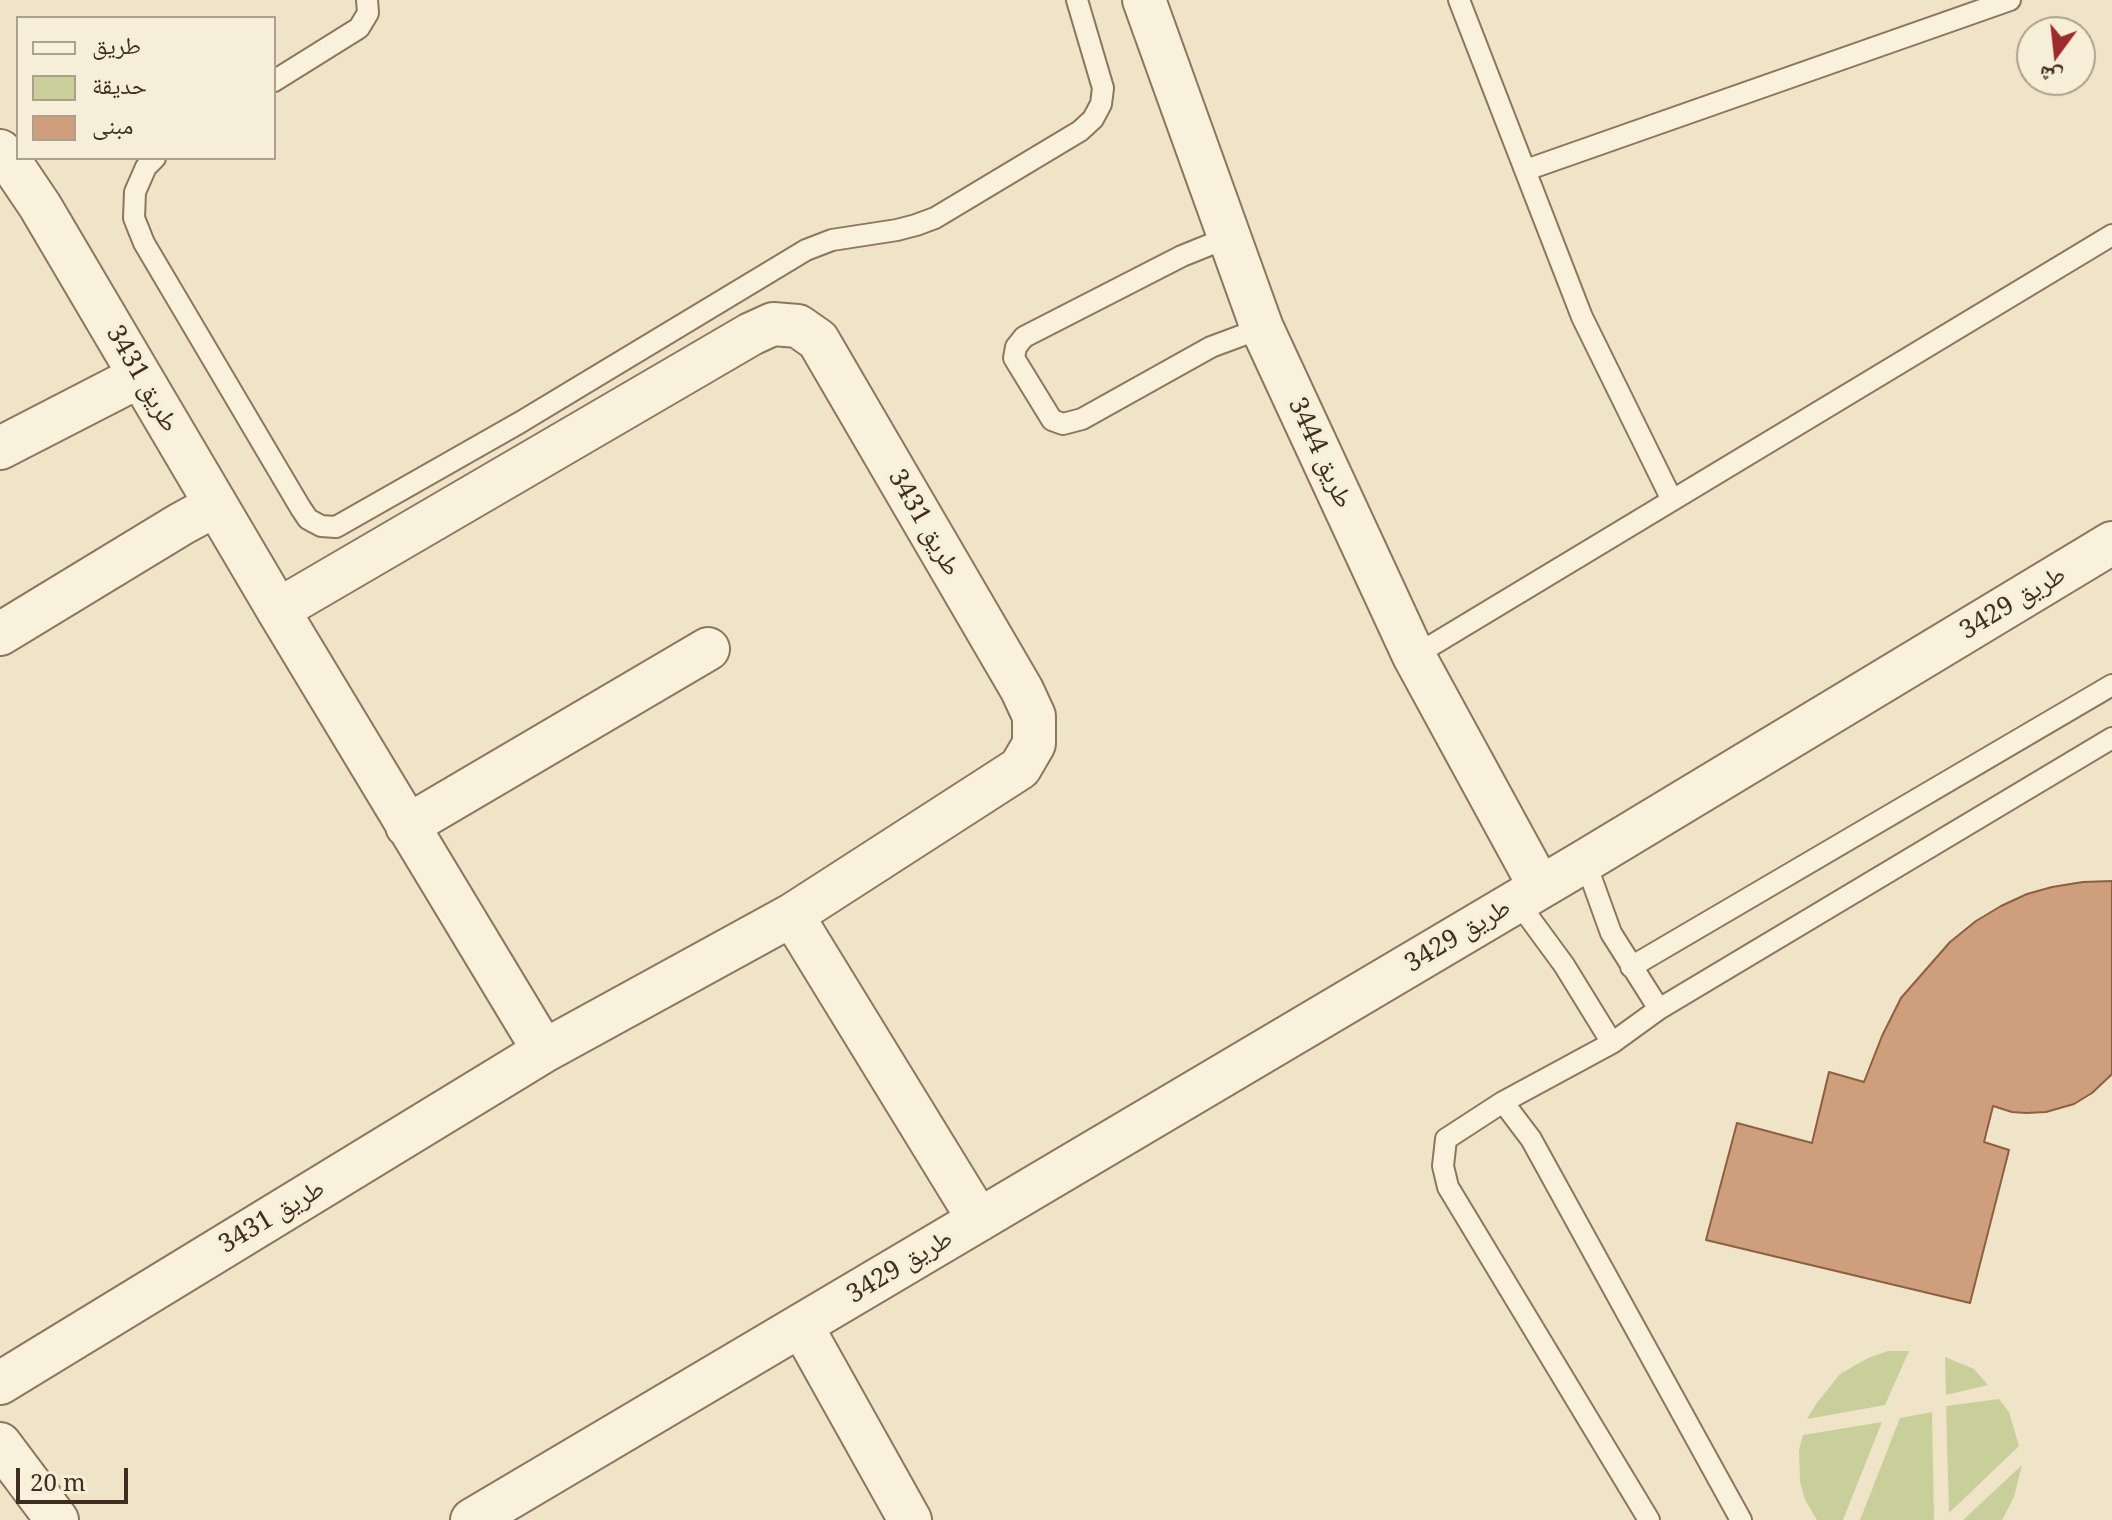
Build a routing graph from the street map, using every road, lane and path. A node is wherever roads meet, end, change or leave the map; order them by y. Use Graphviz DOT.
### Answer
graph roads {
  1 [pos="367,0"];
  2 [pos="1077,0"];
  3 [pos="1144,0"];
  4 [pos="1459,0"];
  5 [pos="2010,0"];
  6 [pos="276,80"];
  7 [pos="0,151"];
  8 [pos="153,160"];
  9 [pos="1526,170"];
  10 [pos="2112,235"];
  11 [pos="1229,237"];
  12 [pos="1262,328"];
  13 [pos="140,376"];
  14 [pos="0,448"];
  15 [pos="1672,500"];
  16 [pos="216,505"];
  17 [pos="2112,543"];
  18 [pos="278,610"];
  19 [pos="0,634"];
  20 [pos="708,649"];
  21 [pos="1414,656"];
  22 [pos="2112,685"];
  23 [pos="2112,738"];
  24 [pos="407,826"];
  25 [pos="1585,861"];
  26 [pos="1528,894"];
  27 [pos="792,915"];
  28 [pos="1631,967"];
  29 [pos="1659,1009"];
  30 [pos="1612,1043"];
  31 [pos="544,1051"];
  32 [pos="1503,1102"];
  33 [pos="979,1220"];
  34 [pos="801,1325"];
  35 [pos="0,1383"];
  36 [pos="0,1444"];
  37 [pos="520,1508"];
  38 [pos="57,1520"];
  39 [pos="472,1520"];
  40 [pos="910,1520"];
  41 [pos="1649,1520"];
  42 [pos="1741,1520"];
  1 -- 6 [label="lane"];
  2 -- 8 [label="lane"];
  3 -- 11 [label="street, طريق 3444"];
  4 -- 9 [label="lane"];
  5 -- 9 [label="lane"];
  7 -- 13 [label="street, طريق 3431"];
  9 -- 15 [label="lane"];
  10 -- 15 [label="lane"];
  11 -- 12 [label="street, طريق 3444"];
  11 -- 12 [label="lane"];
  12 -- 21 [label="street, طريق 3444"];
  13 -- 14 [label="street"];
  13 -- 16 [label="street, طريق 3431"];
  15 -- 21 [label="lane"];
  16 -- 18 [label="street, طريق 3431"];
  16 -- 19 [label="street"];
  17 -- 25 [label="street, طريق 3429"];
  18 -- 24 [label="street, طريق 3431"];
  18 -- 27 [label="street, طريق 3431"];
  20 -- 24 [label="street"];
  21 -- 26 [label="street, طريق 3444"];
  22 -- 28 [label="lane"];
  23 -- 29 [label="lane"];
  24 -- 31 [label="street, طريق 3431"];
  25 -- 26 [label="street, طريق 3429"];
  25 -- 28 [label="lane"];
  26 -- 30 [label="lane"];
  26 -- 33 [label="street, طريق 3429"];
  27 -- 31 [label="street, طريق 3431"];
  27 -- 33 [label="street"];
  28 -- 29 [label="lane"];
  29 -- 30 [label="lane"];
  30 -- 32 [label="lane"];
  31 -- 35 [label="street, طريق 3431"];
  32 -- 41 [label="lane"];
  32 -- 42 [label="lane"];
  33 -- 34 [label="street, طريق 3429"];
  34 -- 37 [label="street, طريق 3429"];
  34 -- 40 [label="street"];
  36 -- 38 [label="street"];
  37 -- 39 [label="street, طريق 3429"];
}
